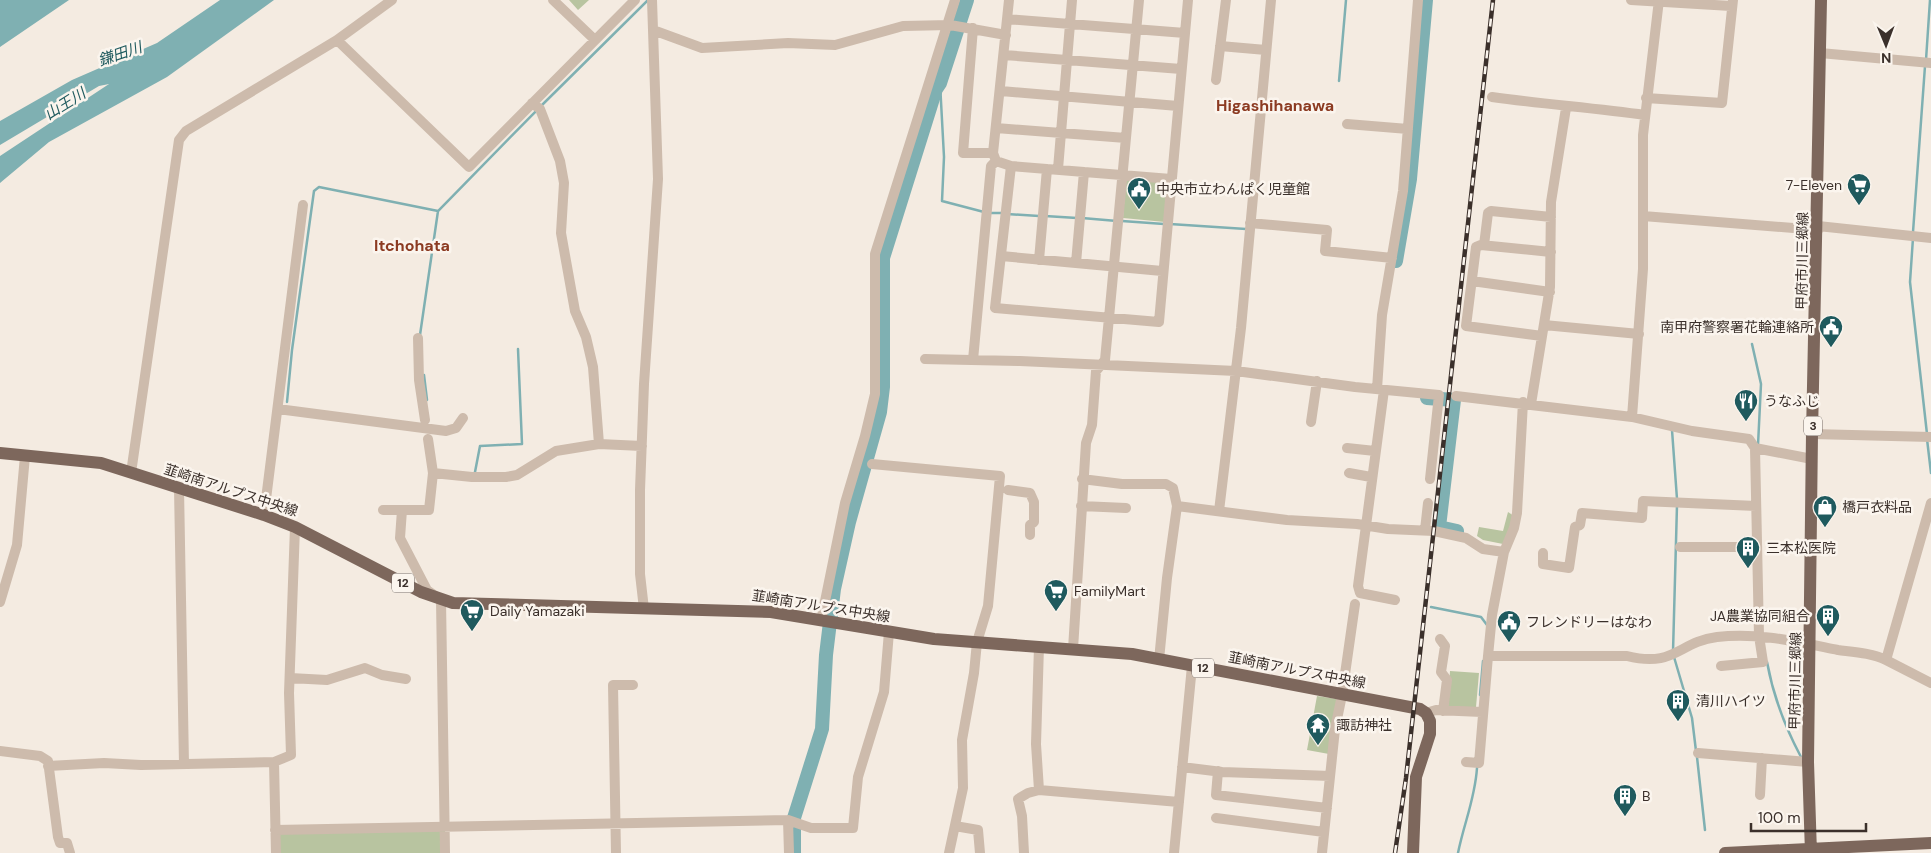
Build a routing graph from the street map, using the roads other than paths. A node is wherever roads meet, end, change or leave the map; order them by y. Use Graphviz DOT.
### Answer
graph roads {
  1 [pos="392,0"];
  2 [pos="553,0"];
  3 [pos="635,0"];
  4 [pos="652,0"];
  5 [pos="955,0"];
  6 [pos="1009,0"];
  7 [pos="1072,0"];
  8 [pos="1139,0"];
  9 [pos="1188,0"];
  10 [pos="1226,0"];
  11 [pos="1271,0"];
  12 [pos="1418,0"];
  13 [pos="1631,0"];
  14 [pos="1821,0"];
  15 [pos="1659,1"];
  16 [pos="1732,3"];
  17 [pos="1007,19"];
  18 [pos="1070,24"];
  19 [pos="948,25"];
  20 [pos="968,27"];
  21 [pos="653,30"];
  22 [pos="1136,30"];
  23 [pos="1185,34"];
  24 [pos="1006,35"];
  25 [pos="337,40"];
  26 [pos="595,40"];
  27 [pos="1220,46"];
  28 [pos="1266,50"];
  29 [pos="1820,53"];
  30 [pos="1004,55"];
  31 [pos="1067,60"];
  32 [pos="1927,62"];
  33 [pos="1133,65"];
  34 [pos="1181,69"];
  35 [pos="1216,80"];
  36 [pos="1001,91"];
  37 [pos="1064,97"];
  38 [pos="1492,97"];
  39 [pos="1646,98"];
  40 [pos="1129,102"];
  41 [pos="532,103"];
  42 [pos="1178,106"];
  43 [pos="1566,108"];
  44 [pos="1645,115"];
  45 [pos="1348,124"];
  46 [pos="996,128"];
  47 [pos="1408,129"];
  48 [pos="1061,133"];
  49 [pos="1126,138"];
  50 [pos="995,157"];
  51 [pos="1011,166"];
  52 [pos="1047,168"];
  53 [pos="1058,170"];
  54 [pos="1084,172"];
  55 [pos="1122,175"];
  56 [pos="1171,179"];
  57 [pos="303,205"];
  58 [pos="1643,216"];
  59 [pos="1551,217"];
  60 [pos="1249,226"];
  61 [pos="1818,228"];
  62 [pos="1931,238"];
  63 [pos="1484,245"];
  64 [pos="1551,252"];
  65 [pos="1001,256"];
  66 [pos="1392,258"];
  67 [pos="1039,260"];
  68 [pos="1076,263"];
  69 [pos="1113,267"];
  70 [pos="1162,271"];
  71 [pos="1472,281"];
  72 [pos="1550,292"];
  73 [pos="1109,318"];
  74 [pos="1544,325"];
  75 [pos="1639,334"];
  76 [pos="1542,336"];
  77 [pos="418,338"];
  78 [pos="925,359"];
  79 [pos="973,360"];
  80 [pos="1099,366"];
  81 [pos="1236,371"];
  82 [pos="1317,381"];
  83 [pos="1381,390"];
  84 [pos="1456,396"];
  85 [pos="1527,403"];
  86 [pos="278,409"];
  87 [pos="1632,417"];
  88 [pos="463,418"];
  89 [pos="425,420"];
  90 [pos="1311,422"];
  91 [pos="1812,434"];
  92 [pos="1928,437"];
  93 [pos="428,439"];
  94 [pos="599,444"];
  95 [pos="642,446"];
  96 [pos="1347,448"];
  97 [pos="1757,448"];
  98 [pos="1375,451"];
  99 [pos="0,453"];
  100 [pos="24,456"];
  101 [pos="1812,459"];
  102 [pos="872,464"];
  103 [pos="433,472"];
  104 [pos="1349,473"];
  105 [pos="131,474"];
  106 [pos="1371,477"];
  107 [pos="1082,479"];
  108 [pos="1430,479"];
  109 [pos="179,488"];
  110 [pos="1008,490"];
  111 [pos="1428,503"];
  112 [pos="1931,503"];
  113 [pos="1080,506"];
  114 [pos="1177,506"];
  115 [pos="1756,506"];
  116 [pos="1126,508"];
  117 [pos="383,510"];
  118 [pos="402,510"];
  119 [pos="1218,511"];
  120 [pos="264,515"];
  121 [pos="1364,525"];
  122 [pos="295,526"];
  123 [pos="1425,530"];
  124 [pos="1030,535"];
  125 [pos="1680,547"];
  126 [pos="1757,547"];
  127 [pos="1501,552"];
  128 [pos="1544,553"];
  129 [pos="442,600"];
  130 [pos="1395,600"];
  131 [pos="0,602"];
  132 [pos="1355,604"];
  133 [pos="644,609"];
  134 [pos="827,622"];
  135 [pos="890,632"];
  136 [pos="1758,636"];
  137 [pos="1440,639"];
  138 [pos="977,642"];
  139 [pos="1810,645"];
  140 [pos="1040,646"];
  141 [pos="1072,649"];
  142 [pos="1488,656"];
  143 [pos="1160,660"];
  144 [pos="1886,660"];
  145 [pos="1192,666"];
  146 [pos="1721,666"];
  147 [pos="290,678"];
  148 [pos="406,679"];
  149 [pos="1931,683"];
  150 [pos="633,685"];
  151 [pos="1342,695"];
  152 [pos="1443,711"];
  153 [pos="1482,712"];
  154 [pos="1426,713"];
  155 [pos="0,751"];
  156 [pos="1698,753"];
  157 [pos="1762,758"];
  158 [pos="274,762"];
  159 [pos="1473,762"];
  160 [pos="1808,762"];
  161 [pos="184,764"];
  162 [pos="48,766"];
  163 [pos="1182,767"];
  164 [pos="1218,771"];
  165 [pos="1330,776"];
  166 [pos="1039,790"];
  167 [pos="1760,795"];
  168 [pos="1179,802"];
  169 [pos="1327,808"];
  170 [pos="1216,818"];
  171 [pos="792,822"];
  172 [pos="615,824"];
  173 [pos="955,826"];
  174 [pos="445,827"];
  175 [pos="275,830"];
  176 [pos="1324,832"];
  177 [pos="1931,843"];
  178 [pos="1811,851"];
  179 [pos="70,853"];
  180 [pos="276,853"];
  181 [pos="445,853"];
  182 [pos="616,853"];
  183 [pos="789,853"];
  184 [pos="949,853"];
  185 [pos="980,853"];
  186 [pos="1024,853"];
  187 [pos="1174,853"];
  188 [pos="1322,853"];
  189 [pos="1413,853"];
  190 [pos="1725,853"];
  1 -- 25 [label="street"];
  2 -- 26 [label="street"];
  3 -- 26 [label="street"];
  4 -- 21 [label="street"];
  5 -- 19 [label="street"];
  6 -- 17 [label="street"];
  7 -- 18 [label="street"];
  8 -- 22 [label="street"];
  9 -- 23 [label="street"];
  10 -- 27 [label="street"];
  11 -- 28 [label="street"];
  12 -- 47 [label="street"];
  13 -- 15 [label="street"];
  14 -- 29 [label="main road, 甲府市川三郷線 / 3"];
  15 -- 16 [label="street"];
  15 -- 39 [label="street"];
  16 -- 39 [label="street"];
  17 -- 18 [label="street"];
  17 -- 24 [label="street"];
  18 -- 22 [label="street"];
  18 -- 31 [label="street"];
  19 -- 20 [label="street"];
  19 -- 21 [label="street"];
  19 -- 134 [label="street"];
  20 -- 24 [label="street"];
  20 -- 50 [label="street"];
  21 -- 95 [label="street"];
  22 -- 23 [label="street"];
  22 -- 33 [label="street"];
  23 -- 34 [label="street"];
  24 -- 30 [label="street"];
  25 -- 41 [label="street"];
  25 -- 105 [label="street"];
  26 -- 41 [label="street"];
  27 -- 28 [label="street"];
  27 -- 35 [label="street"];
  28 -- 60 [label="street"];
  29 -- 32 [label="street"];
  29 -- 61 [label="main road, 甲府市川三郷線 / 3"];
  30 -- 31 [label="street"];
  30 -- 36 [label="street"];
  31 -- 33 [label="street"];
  31 -- 37 [label="street"];
  33 -- 34 [label="street"];
  33 -- 40 [label="street"];
  34 -- 42 [label="street"];
  36 -- 37 [label="street"];
  36 -- 46 [label="street"];
  37 -- 40 [label="street"];
  37 -- 48 [label="street"];
  38 -- 43 [label="street"];
  39 -- 44 [label="street"];
  40 -- 42 [label="street"];
  40 -- 49 [label="street"];
  41 -- 94 [label="street"];
  42 -- 56 [label="street"];
  43 -- 44 [label="street"];
  43 -- 59 [label="street"];
  44 -- 58 [label="street"];
  45 -- 47 [label="street"];
  46 -- 48 [label="street"];
  46 -- 50 [label="street"];
  47 -- 66 [label="street"];
  48 -- 49 [label="street"];
  48 -- 53 [label="street"];
  49 -- 55 [label="street"];
  50 -- 51 [label="street"];
  50 -- 79 [label="street"];
  51 -- 52 [label="street"];
  51 -- 65 [label="street"];
  52 -- 53 [label="street"];
  52 -- 67 [label="street"];
  53 -- 54 [label="street"];
  54 -- 55 [label="street"];
  54 -- 68 [label="street"];
  55 -- 56 [label="street"];
  55 -- 69 [label="street"];
  56 -- 70 [label="street"];
  57 -- 86 [label="street"];
  58 -- 61 [label="street"];
  58 -- 75 [label="street"];
  59 -- 63 [label="street"];
  59 -- 64 [label="street"];
  60 -- 66 [label="street"];
  60 -- 81 [label="street"];
  61 -- 62 [label="street"];
  61 -- 91 [label="main road, 甲府市川三郷線 / 3"];
  63 -- 64 [label="street"];
  63 -- 71 [label="street"];
  64 -- 72 [label="street"];
  65 -- 67 [label="street"];
  65 -- 73 [label="street"];
  66 -- 83 [label="street"];
  67 -- 68 [label="street"];
  68 -- 69 [label="street"];
  69 -- 70 [label="street"];
  69 -- 73 [label="street"];
  70 -- 73 [label="street"];
  71 -- 72 [label="street"];
  71 -- 76 [label="street"];
  72 -- 74 [label="street"];
  73 -- 80 [label="street"];
  74 -- 75 [label="street"];
  74 -- 76 [label="street"];
  75 -- 87 [label="street"];
  76 -- 85 [label="street"];
  77 -- 89 [label="street"];
  78 -- 79 [label="street"];
  79 -- 80 [label="street"];
  80 -- 81 [label="street"];
  80 -- 107 [label="street"];
  81 -- 82 [label="street"];
  81 -- 119 [label="street"];
  82 -- 83 [label="street"];
  82 -- 90 [label="street"];
  83 -- 98 [label="street"];
  83 -- 108 [label="street"];
  84 -- 85 [label="street"];
  85 -- 87 [label="street"];
  85 -- 127 [label="street"];
  86 -- 88 [label="street"];
  86 -- 120 [label="street"];
  87 -- 97 [label="street"];
  91 -- 92 [label="street"];
  91 -- 101 [label="main road, 甲府市川三郷線 / 3"];
  93 -- 103 [label="street"];
  94 -- 95 [label="street"];
  94 -- 103 [label="street"];
  95 -- 133 [label="street"];
  96 -- 98 [label="street"];
  97 -- 101 [label="street"];
  97 -- 115 [label="street"];
  98 -- 106 [label="street"];
  99 -- 100 [label="main road, 韮崎南アルプス中央線 / 12"];
  100 -- 105 [label="main road, 韮崎南アルプス中央線 / 12"];
  100 -- 131 [label="street"];
  101 -- 139 [label="main road, 甲府市川三郷線 / 3"];
  102 -- 138 [label="street"];
  103 -- 118 [label="street"];
  104 -- 106 [label="street"];
  105 -- 109 [label="main road, 韮崎南アルプス中央線 / 12"];
  106 -- 121 [label="street"];
  107 -- 113 [label="street"];
  107 -- 114 [label="street"];
  109 -- 120 [label="main road, 韮崎南アルプス中央線 / 12"];
  109 -- 161 [label="street"];
  110 -- 124 [label="street"];
  111 -- 123 [label="street"];
  112 -- 144 [label="street"];
  113 -- 116 [label="street"];
  113 -- 141 [label="street"];
  114 -- 119 [label="street"];
  114 -- 143 [label="street"];
  115 -- 126 [label="street"];
  115 -- 128 [label="street"];
  117 -- 118 [label="street"];
  118 -- 129 [label="street"];
  119 -- 121 [label="street"];
  120 -- 122 [label="main road, 韮崎南アルプス中央線 / 12"];
  121 -- 123 [label="street"];
  121 -- 130 [label="street"];
  122 -- 129 [label="main road, 韮崎南アルプス中央線 / 12"];
  122 -- 147 [label="street"];
  123 -- 127 [label="street"];
  125 -- 126 [label="street"];
  126 -- 136 [label="street"];
  127 -- 142 [label="street"];
  129 -- 133 [label="main road, 韮崎南アルプス中央線 / 12"];
  129 -- 174 [label="street"];
  132 -- 151 [label="street"];
  133 -- 134 [label="main road, 韮崎南アルプス中央線 / 12"];
  134 -- 135 [label="main road, 韮崎南アルプス中央線 / 12"];
  135 -- 138 [label="main road, 韮崎南アルプス中央線 / 12"];
  135 -- 171 [label="street"];
  136 -- 139 [label="street"];
  136 -- 142 [label="street"];
  136 -- 146 [label="street"];
  137 -- 152 [label="street"];
  138 -- 140 [label="main road, 韮崎南アルプス中央線 / 12"];
  138 -- 173 [label="street"];
  139 -- 144 [label="street"];
  139 -- 160 [label="main road, 甲府市川三郷線 / 3"];
  140 -- 141 [label="main road, 韮崎南アルプス中央線 / 12"];
  140 -- 166 [label="street"];
  141 -- 143 [label="main road, 韮崎南アルプス中央線 / 12"];
  142 -- 153 [label="street"];
  143 -- 145 [label="main road, 韮崎南アルプス中央線 / 12"];
  144 -- 149 [label="street"];
  145 -- 151 [label="main road, 韮崎南アルプス中央線 / 12"];
  145 -- 163 [label="street"];
  147 -- 148 [label="street"];
  147 -- 158 [label="street"];
  150 -- 172 [label="street"];
  151 -- 154 [label="main road, 韮崎南アルプス中央線 / 12"];
  151 -- 165 [label="street"];
  152 -- 153 [label="street"];
  152 -- 154 [label="street"];
  153 -- 159 [label="street"];
  154 -- 189 [label="main road"];
  155 -- 162 [label="street"];
  156 -- 157 [label="street"];
  157 -- 160 [label="street"];
  157 -- 167 [label="street"];
  158 -- 161 [label="street"];
  158 -- 175 [label="street"];
  160 -- 178 [label="main road, 甲府市川三郷線 / 3"];
  161 -- 162 [label="street"];
  162 -- 179 [label="street"];
  163 -- 164 [label="street"];
  163 -- 168 [label="street"];
  164 -- 165 [label="street"];
  164 -- 169 [label="street"];
  165 -- 169 [label="street"];
  166 -- 168 [label="street"];
  166 -- 186 [label="street"];
  168 -- 187 [label="street"];
  169 -- 176 [label="street"];
  170 -- 176 [label="street"];
  171 -- 172 [label="street"];
  171 -- 183 [label="street"];
  172 -- 174 [label="street"];
  172 -- 182 [label="street"];
  173 -- 184 [label="street"];
  173 -- 185 [label="street"];
  174 -- 175 [label="street"];
  174 -- 181 [label="street"];
  175 -- 180 [label="street"];
  176 -- 188 [label="street"];
  177 -- 178 [label="main road"];
  178 -- 190 [label="main road"];
}
